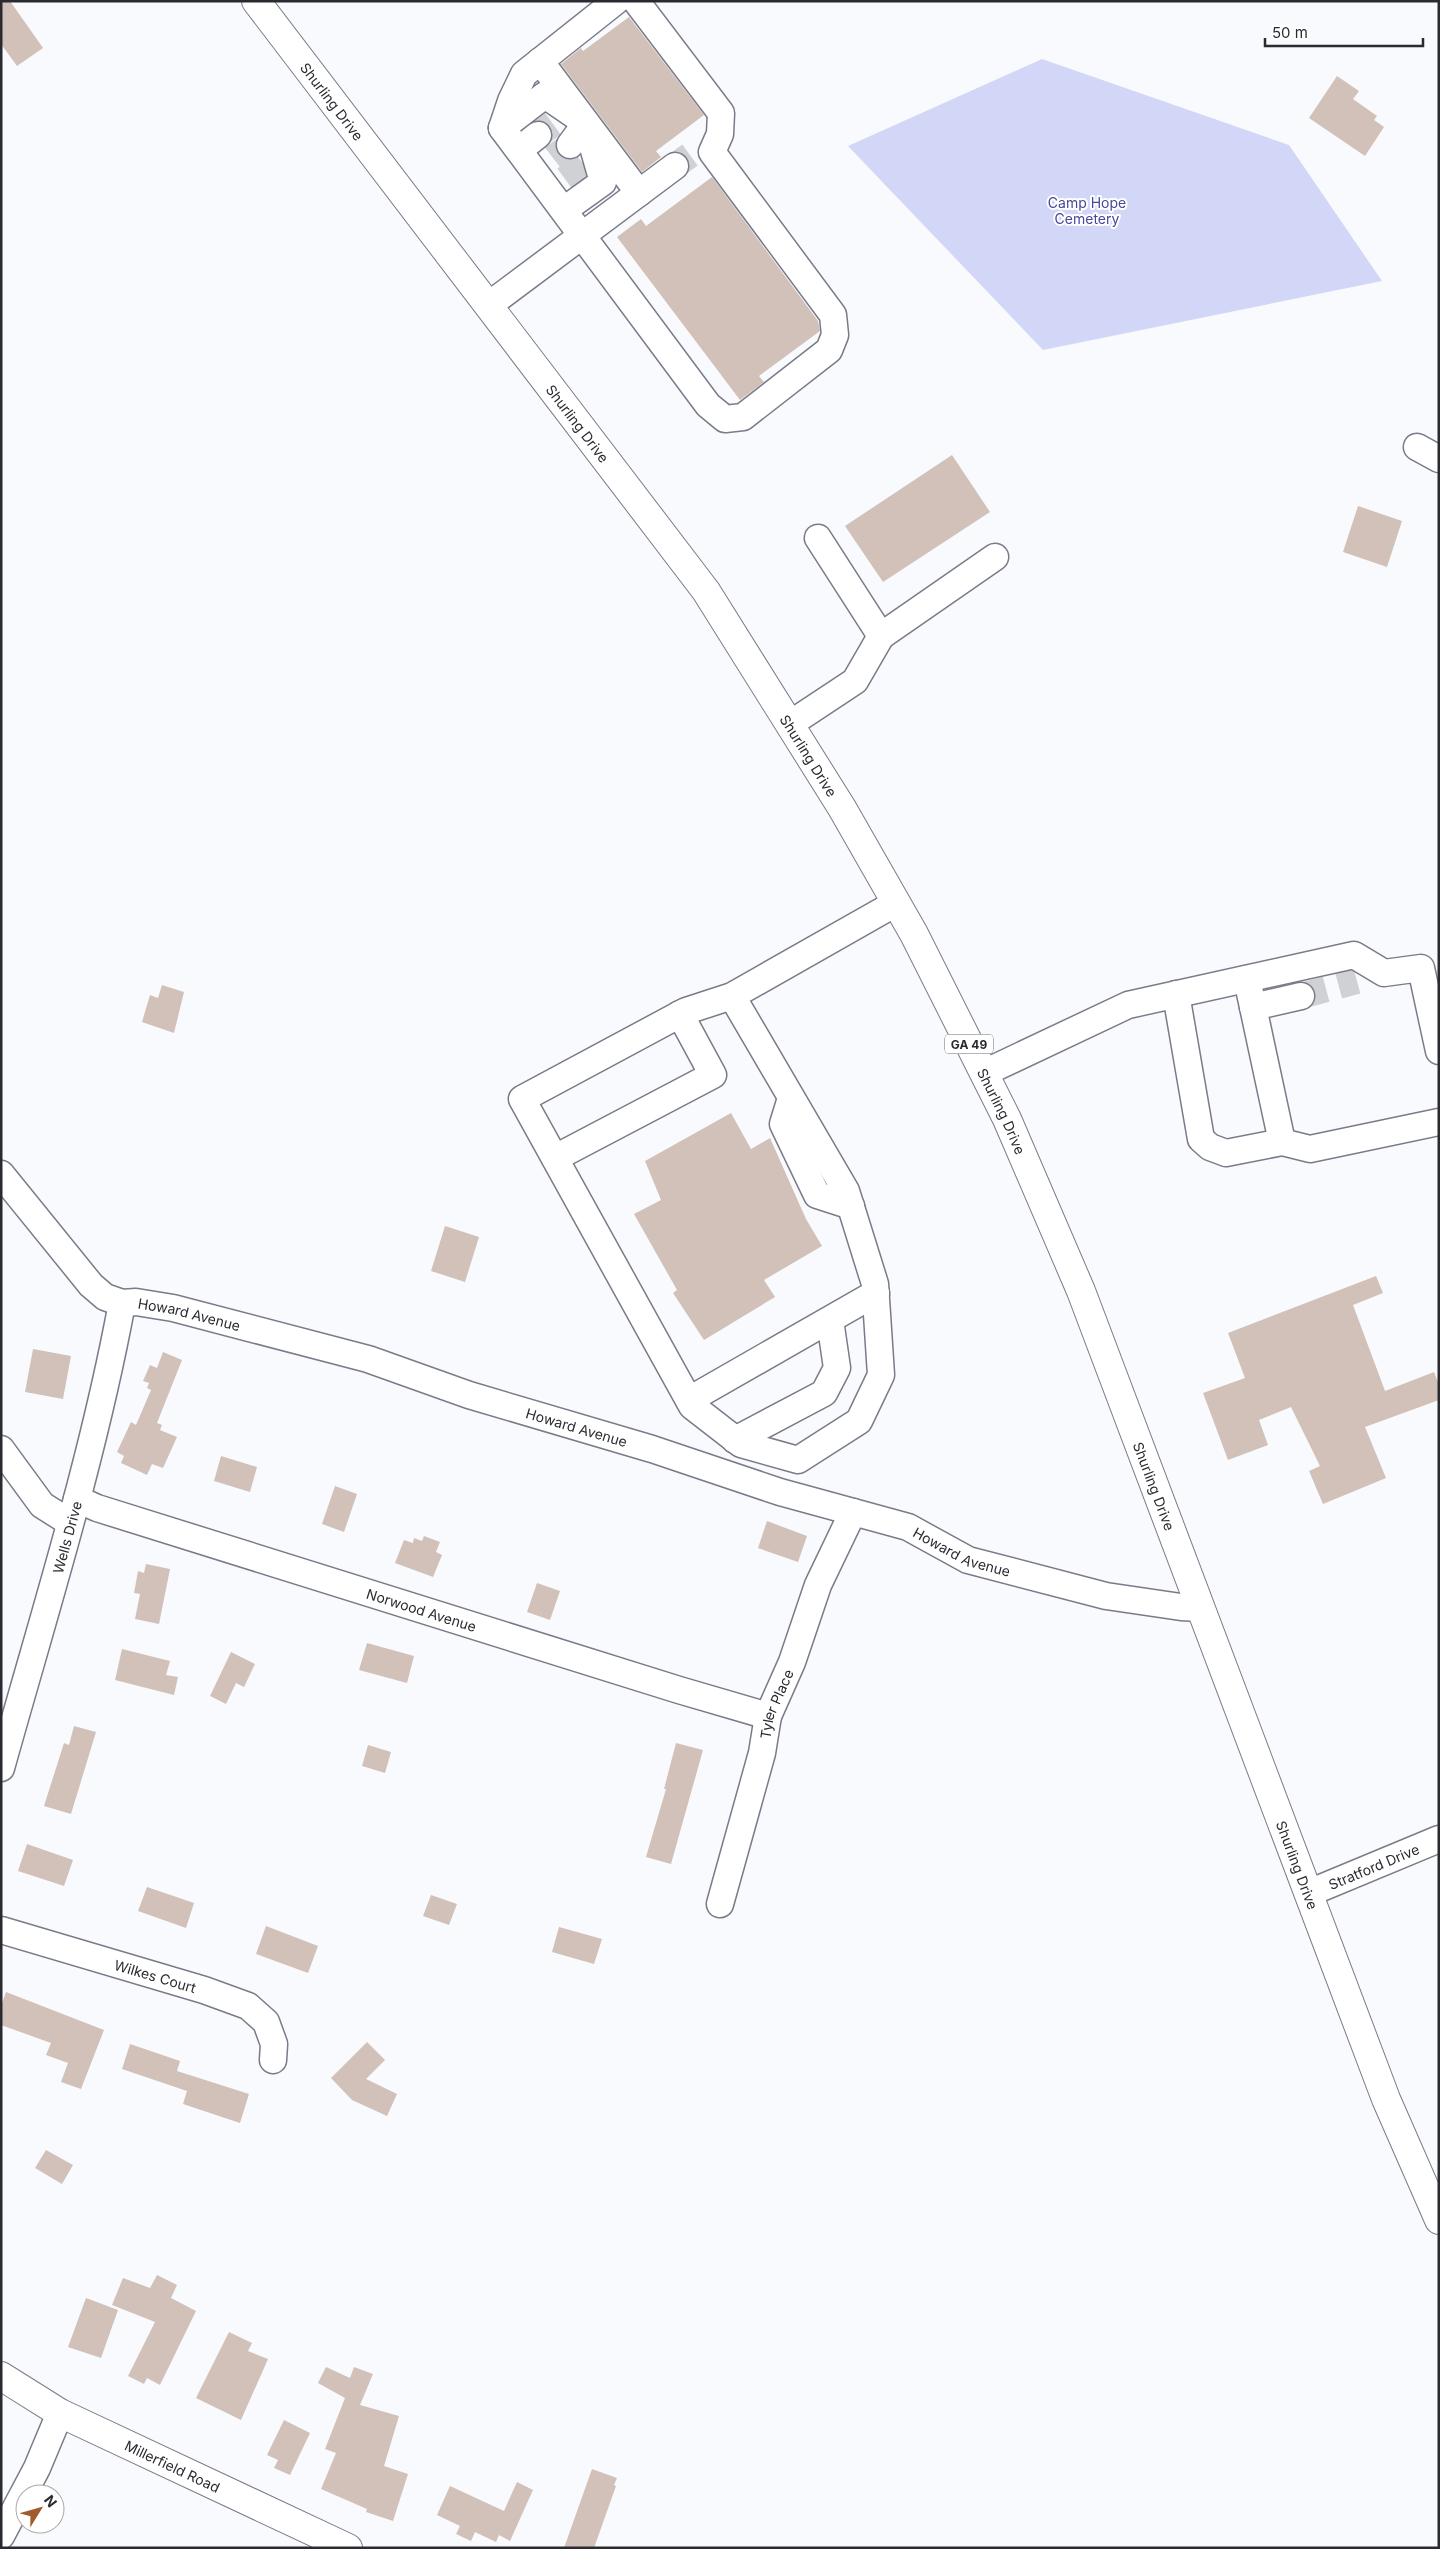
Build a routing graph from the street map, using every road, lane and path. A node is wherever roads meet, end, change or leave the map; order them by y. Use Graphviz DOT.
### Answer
graph roads {
  1 [pos="256,1"];
  2 [pos="616,1"];
  3 [pos="636,1"];
  4 [pos="540,61"];
  5 [pos="586,123"];
  6 [pos="502,128"];
  7 [pos="536,136"];
  8 [pos="692,158"];
  9 [pos="560,174"];
  10 [pos="639,192"];
  11 [pos="582,234"];
  12 [pos="489,305"];
  13 [pos="818,538"];
  14 [pos="995,557"];
  15 [pos="881,636"];
  16 [pos="790,724"];
  17 [pos="896,903"];
  18 [pos="1384,973"];
  19 [pos="1247,979"];
  20 [pos="1357,981"];
  21 [pos="1176,994"];
  22 [pos="732,996"];
  23 [pos="1302,996"];
  24 [pos="1253,1007"];
  25 [pos="680,1014"];
  26 [pos="1439,1051"];
  27 [pos="984,1074"];
  28 [pos="1439,1122"];
  29 [pos="1282,1142"];
  30 [pos="554,1158"];
  31 [pos="1,1174"];
  32 [pos="876,1293"];
  33 [pos="122,1303"];
  34 [pos="830,1320"];
  35 [pos="689,1400"];
  36 [pos="735,1440"];
  37 [pos="1,1450"];
  38 [pos="798,1460"];
  39 [pos="820,1503"];
  40 [pos="73,1510"];
  41 [pos="853,1512"];
  42 [pos="1200,1608"];
  43 [pos="768,1716"];
  44 [pos="1,1768"];
  45 [pos="1439,1839"];
  46 [pos="1309,1893"];
  47 [pos="720,1904"];
  48 [pos="1,1930"];
  49 [pos="273,2060"];
  50 [pos="1439,2220"];
  51 [pos="1,2376"];
  52 [pos="60,2413"];
  53 [pos="1,2536"];
  54 [pos="348,2548"];
  1 -- 12 [label="main road, Shurling Drive / GA 49"];
  2 -- 4 [label="street"];
  3 -- 8 [label="street"];
  4 -- 5 [label="street"];
  4 -- 6 [label="street"];
  5 -- 6 [label="street"];
  5 -- 7 [label="street"];
  5 -- 9 [label="street"];
  5 -- 9 [label="street"];
  5 -- 10 [label="street"];
  6 -- 7 [label="street"];
  7 -- 9 [label="street"];
  8 -- 10 [label="street"];
  8 -- 11 [label="street"];
  9 -- 11 [label="street"];
  10 -- 11 [label="street"];
  11 -- 12 [label="street"];
  12 -- 16 [label="main road, Shurling Drive / GA 49"];
  13 -- 15 [label="street"];
  14 -- 15 [label="street"];
  15 -- 16 [label="street"];
  16 -- 17 [label="main road, Shurling Drive / GA 49"];
  17 -- 22 [label="street"];
  17 -- 27 [label="main road, Shurling Drive / GA 49"];
  18 -- 19 [label="street"];
  18 -- 20 [label="street"];
  18 -- 26 [label="street"];
  19 -- 21 [label="street"];
  19 -- 24 [label="street"];
  21 -- 27 [label="street"];
  21 -- 29 [label="street"];
  22 -- 25 [label="street"];
  22 -- 32 [label="street"];
  23 -- 24 [label="street"];
  24 -- 29 [label="street"];
  25 -- 30 [label="street"];
  25 -- 30 [label="street"];
  27 -- 42 [label="main road, Shurling Drive / GA 49"];
  28 -- 29 [label="street"];
  30 -- 35 [label="street"];
  31 -- 33 [label="street, Howard Avenue"];
  32 -- 34 [label="street"];
  32 -- 38 [label="street"];
  33 -- 39 [label="street, Howard Avenue"];
  33 -- 40 [label="street, Wells Drive"];
  34 -- 35 [label="street"];
  34 -- 36 [label="street"];
  35 -- 36 [label="street"];
  36 -- 38 [label="street"];
  37 -- 40 [label="street, Norwood Avenue"];
  38 -- 39 [label="street"];
  39 -- 41 [label="street, Howard Avenue"];
  40 -- 43 [label="street, Norwood Avenue"];
  40 -- 44 [label="street, Wells Drive"];
  41 -- 42 [label="street, Howard Avenue"];
  41 -- 43 [label="street, Tyler Place"];
  42 -- 46 [label="main road, Shurling Drive / GA 49"];
  43 -- 47 [label="street, Tyler Place"];
  45 -- 46 [label="street, Stratford Drive"];
  46 -- 50 [label="main road, Shurling Drive / GA 49"];
  48 -- 49 [label="street, Wilkes Court"];
  51 -- 52 [label="main road, Millerfield Road"];
  52 -- 53 [label="street"];
  52 -- 54 [label="main road, Millerfield Road"];
}
